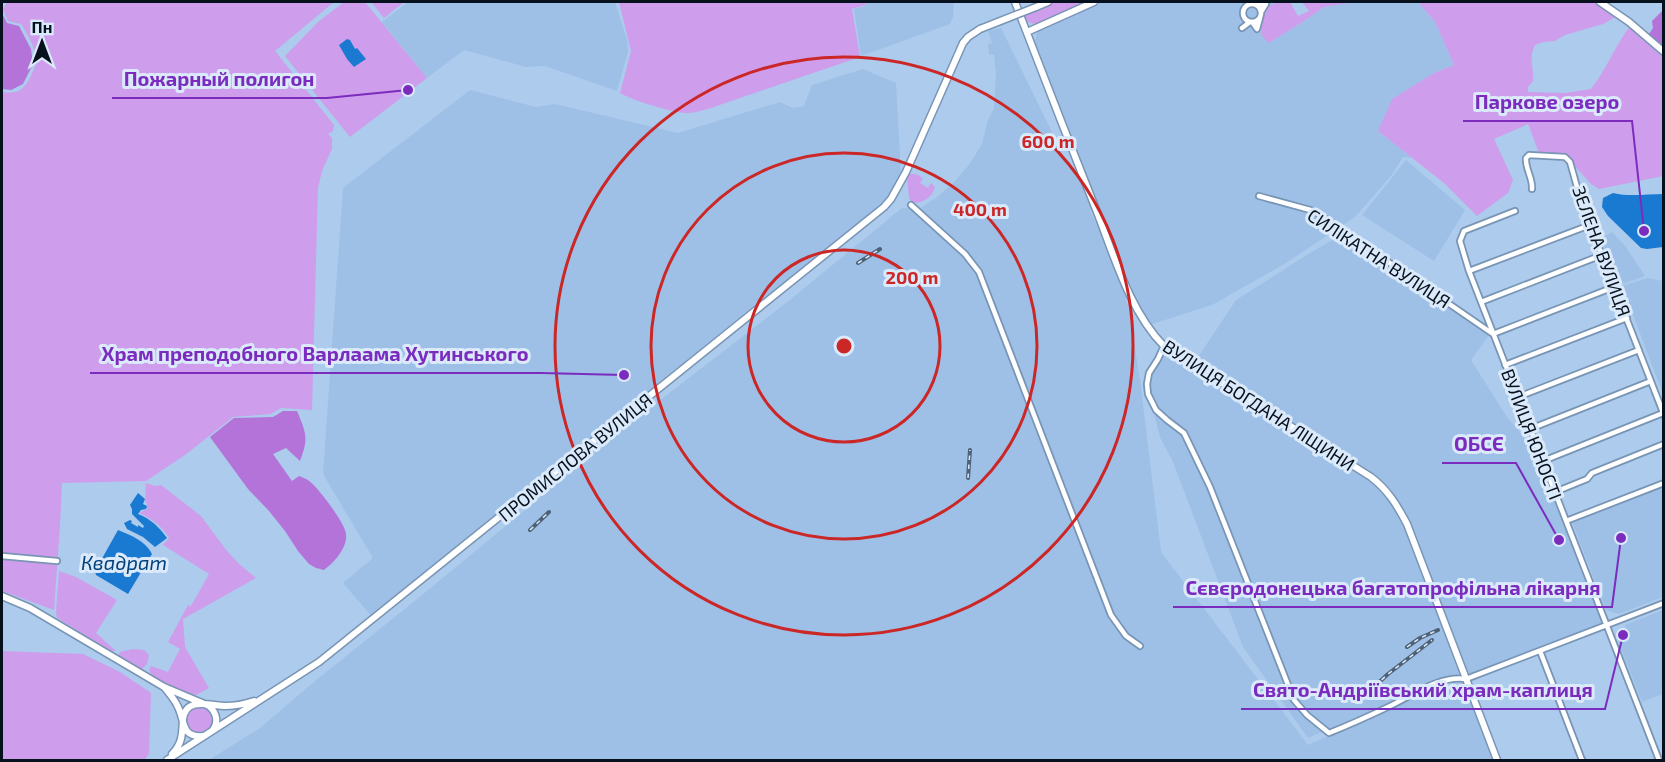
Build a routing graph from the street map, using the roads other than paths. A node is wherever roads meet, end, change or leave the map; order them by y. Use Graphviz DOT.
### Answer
graph roads {
  1 [pos="1016,2"];
  2 [pos="1048,2"];
  3 [pos="1094,2"];
  4 [pos="1600,2"];
  5 [pos="1268,3"];
  6 [pos="1256,4"];
  7 [pos="1260,15"];
  8 [pos="1027,32"];
  9 [pos="1664,52"];
  10 [pos="1532,189"];
  11 [pos="1259,196"];
  12 [pos="911,205"];
  13 [pos="1515,211"];
  14 [pos="1590,225"];
  15 [pos="1602,255"];
  16 [pos="1469,271"];
  17 [pos="1614,287"];
  18 [pos="1481,302"];
  19 [pos="1627,318"];
  20 [pos="1494,334"];
  21 [pos="1164,346"];
  22 [pos="1639,350"];
  23 [pos="1505,365"];
  24 [pos="1651,381"];
  25 [pos="1518,397"];
  26 [pos="1663,414"];
  27 [pos="1530,429"];
  28 [pos="1664,444"];
  29 [pos="1543,461"];
  30 [pos="1664,483"];
  31 [pos="1555,492"];
  32 [pos="1566,520"];
  33 [pos="2,555"];
  34 [pos="57,561"];
  35 [pos="2,596"];
  36 [pos="1664,603"];
  37 [pos="1606,625"];
  38 [pos="1140,646"];
  39 [pos="1540,651"];
  40 [pos="1466,679"];
  41 [pos="164,687"];
  42 [pos="260,700"];
  43 [pos="201,702"];
  44 [pos="183,723"];
  45 [pos="210,734"];
  46 [pos="166,760"];
  47 [pos="1497,760"];
  48 [pos="1582,760"];
  49 [pos="1659,760"];
  1 -- 8 [label="main road, ВУЛИЦЯ БОГДАНА ЛІЩИНИ"];
  2 -- 42 [label="main road, ПРОМИСЛОВА ВУЛИЦЯ, bridge"];
  3 -- 8 [label="main road"];
  4 -- 9 [label="main road"];
  5 -- 6 [label="street"];
  5 -- 7 [label="street"];
  6 -- 7 [label="street"];
  6 -- 7 [label="street"];
  8 -- 21 [label="main road, ВУЛИЦЯ БОГДАНА ЛІЩИНИ"];
  10 -- 14 [label="street, ЗЕЛЕНА ВУЛИЦЯ"];
  11 -- 20 [label="street, СИЛІКАТНА ВУЛИЦЯ"];
  12 -- 38 [label="street"];
  13 -- 16 [label="street, ВУЛИЦЯ ЮНОСТІ"];
  14 -- 15 [label="street, ЗЕЛЕНА ВУЛИЦЯ"];
  14 -- 16 [label="street"];
  15 -- 17 [label="street, ЗЕЛЕНА ВУЛИЦЯ"];
  15 -- 18 [label="street"];
  16 -- 18 [label="street, ВУЛИЦЯ ЮНОСТІ"];
  17 -- 19 [label="street, ЗЕЛЕНА ВУЛИЦЯ"];
  17 -- 20 [label="street"];
  18 -- 20 [label="street, ВУЛИЦЯ ЮНОСТІ"];
  19 -- 22 [label="street, ЗЕЛЕНА ВУЛИЦЯ"];
  19 -- 23 [label="street"];
  20 -- 23 [label="street, ВУЛИЦЯ ЮНОСТІ"];
  21 -- 40 [label="main road, ВУЛИЦЯ БОГДАНА ЛІЩИНИ"];
  21 -- 40 [label="street"];
  22 -- 24 [label="street, ЗЕЛЕНА ВУЛИЦЯ"];
  22 -- 25 [label="street"];
  23 -- 25 [label="street, ВУЛИЦЯ ЮНОСТІ"];
  24 -- 26 [label="street, ЗЕЛЕНА ВУЛИЦЯ"];
  24 -- 27 [label="street"];
  25 -- 27 [label="street, ВУЛИЦЯ ЮНОСТІ"];
  26 -- 29 [label="street"];
  27 -- 29 [label="street, ВУЛИЦЯ ЮНОСТІ"];
  28 -- 31 [label="street"];
  29 -- 31 [label="street, ВУЛИЦЯ ЮНОСТІ"];
  30 -- 32 [label="street"];
  31 -- 32 [label="street, ВУЛИЦЯ ЮНОСТІ"];
  32 -- 37 [label="street, ВУЛИЦЯ ЮНОСТІ"];
  33 -- 34 [label="street"];
  35 -- 41 [label="main road, ПРОМИСЛОВА ВУЛИЦЯ"];
  36 -- 37 [label="street"];
  37 -- 39 [label="street"];
  37 -- 49 [label="street, ВУЛИЦЯ ЮНОСТІ"];
  39 -- 40 [label="street"];
  39 -- 48 [label="street"];
  40 -- 47 [label="main road, ВУЛИЦЯ БОГДАНА ЛІЩИНИ"];
  41 -- 43 [label="main road, ПРОМИСЛОВА ВУЛИЦЯ"];
  41 -- 44 [label="main road"];
  42 -- 43 [label="main road, ПРОМИСЛОВА ВУЛИЦЯ"];
  42 -- 45 [label="main road, ПРОМИСЛОВА ВУЛИЦЯ"];
  43 -- 44 [label="main road"];
  43 -- 45 [label="main road"];
  44 -- 45 [label="main road"];
  44 -- 46 [label="main road, ПРОМИСЛОВА ВУЛИЦЯ"];
  45 -- 46 [label="main road, ПРОМИСЛОВА ВУЛИЦЯ"];
}
